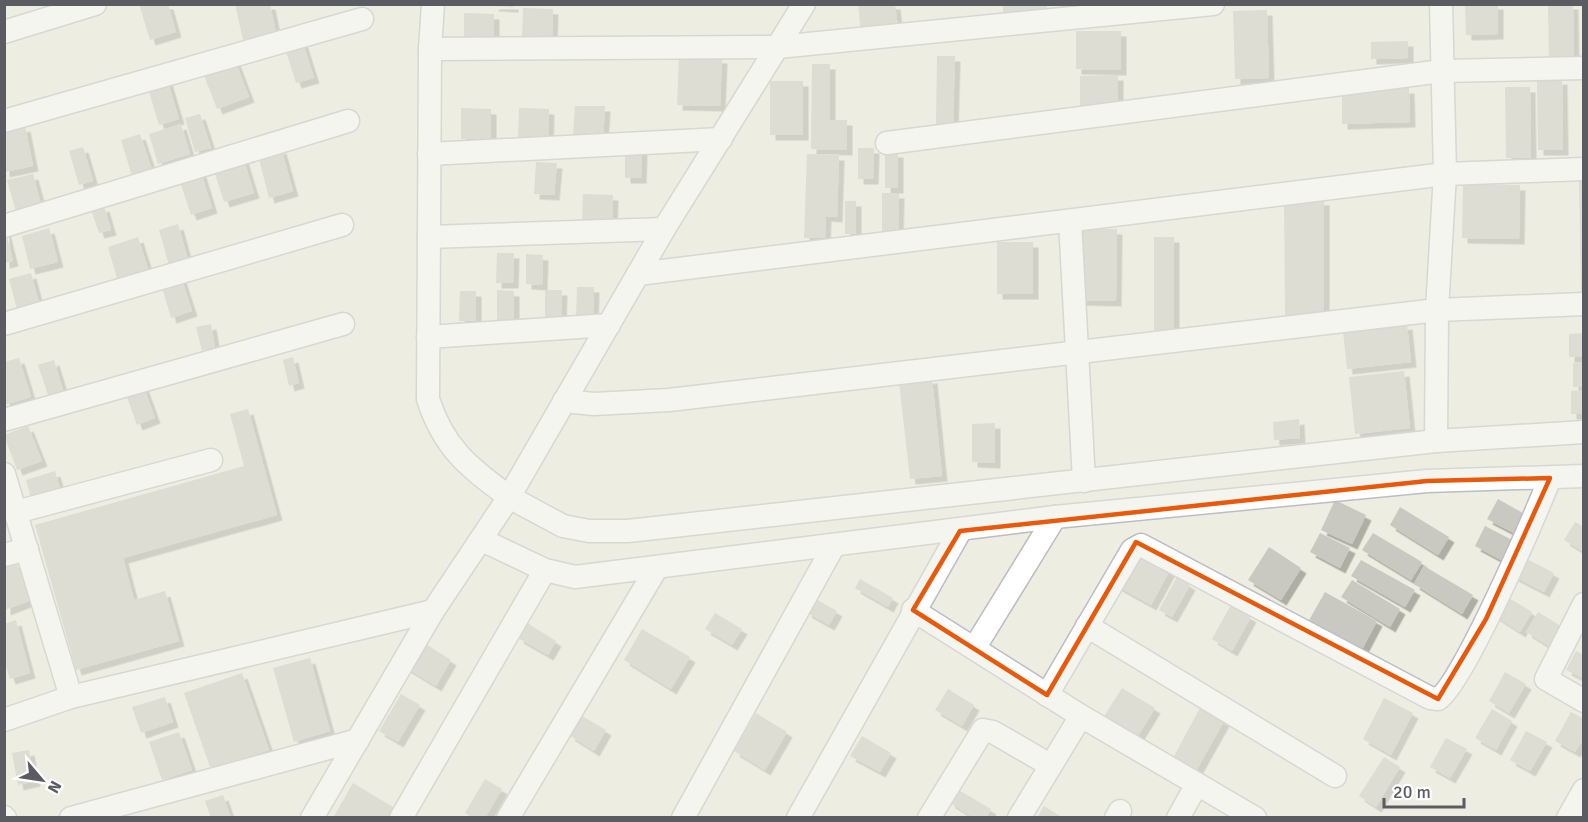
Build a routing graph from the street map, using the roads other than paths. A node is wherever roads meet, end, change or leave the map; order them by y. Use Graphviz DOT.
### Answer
graph roads {
  1 [pos="94,4"];
  2 [pos="433,4"];
  3 [pos="804,4"];
  4 [pos="1214,4"];
  5 [pos="1441,4"];
  6 [pos="1084,11"];
  7 [pos="362,19"];
  8 [pos="4,32"];
  9 [pos="778,47"];
  10 [pos="430,50"];
  11 [pos="1584,68"];
  12 [pos="1442,71"];
  13 [pos="4,121"];
  14 [pos="348,121"];
  15 [pos="721,139"];
  16 [pos="887,143"];
  17 [pos="429,154"];
  18 [pos="1584,169"];
  19 [pos="1445,174"];
  20 [pos="1070,221"];
  21 [pos="342,225"];
  22 [pos="4,226"];
  23 [pos="664,229"];
  24 [pos="429,237"];
  25 [pos="638,274"];
  26 [pos="1584,304"];
  27 [pos="1437,310"];
  28 [pos="4,324"];
  29 [pos="343,324"];
  30 [pos="609,325"];
  31 [pos="428,337"];
  32 [pos="1077,353"];
  33 [pos="564,401"];
  34 [pos="4,420"];
  35 [pos="1584,432"];
  36 [pos="1436,441"];
  37 [pos="211,460"];
  38 [pos="4,474"];
  39 [pos="1584,476"];
  40 [pos="1551,478"];
  41 [pos="1084,481"];
  42 [pos="16,512"];
  43 [pos="496,517"];
  44 [pos="1055,517"];
  45 [pos="960,531"];
  46 [pos="832,547"];
  47 [pos="27,549"];
  48 [pos="4,555"];
  49 [pos="656,569"];
  50 [pos="545,570"];
  51 [pos="1584,604"];
  52 [pos="433,610"];
  53 [pos="913,610"];
  54 [pos="1087,626"];
  55 [pos="975,647"];
  56 [pos="1047,695"];
  57 [pos="71,697"];
  58 [pos="1584,701"];
  59 [pos="1081,716"];
  60 [pos="4,720"];
  61 [pos="358,740"];
  62 [pos="1050,765"];
  63 [pos="1335,776"];
  64 [pos="1197,784"];
  65 [pos="1584,790"];
  66 [pos="71,818"];
  67 [pos="312,818"];
  68 [pos="401,818"];
  69 [pos="508,818"];
  70 [pos="683,818"];
  71 [pos="798,818"];
  72 [pos="929,818"];
  73 [pos="1019,818"];
  74 [pos="1178,818"];
  75 [pos="1255,818"];
  76 [pos="1568,818"];
  1 -- 8 [label="street"];
  2 -- 10 [label="street"];
  3 -- 9 [label="street"];
  4 -- 6 [label="street"];
  5 -- 12 [label="street"];
  6 -- 9 [label="street"];
  7 -- 13 [label="street"];
  9 -- 10 [label="street"];
  9 -- 15 [label="street"];
  10 -- 17 [label="street"];
  11 -- 12 [label="street"];
  12 -- 16 [label="street"];
  12 -- 19 [label="street"];
  14 -- 22 [label="street"];
  15 -- 17 [label="street"];
  15 -- 23 [label="street"];
  17 -- 24 [label="street"];
  18 -- 19 [label="street"];
  19 -- 20 [label="street"];
  19 -- 27 [label="street"];
  20 -- 25 [label="street"];
  20 -- 32 [label="street"];
  21 -- 28 [label="street"];
  23 -- 24 [label="street"];
  23 -- 25 [label="street"];
  24 -- 31 [label="street"];
  25 -- 30 [label="street"];
  26 -- 27 [label="street"];
  27 -- 32 [label="street"];
  27 -- 36 [label="street"];
  29 -- 34 [label="street"];
  30 -- 31 [label="street"];
  30 -- 33 [label="street"];
  31 -- 43 [label="street"];
  32 -- 33 [label="street"];
  32 -- 41 [label="street"];
  33 -- 43 [label="street"];
  35 -- 36 [label="street"];
  36 -- 41 [label="street"];
  37 -- 42 [label="street"];
  38 -- 42 [label="street"];
  39 -- 40 [label="street"];
  40 -- 44 [label="street"];
  40 -- 54 [label="street"];
  41 -- 43 [label="street"];
  42 -- 47 [label="street"];
  43 -- 50 [label="street"];
  43 -- 52 [label="street"];
  44 -- 45 [label="street"];
  44 -- 55 [label="street"];
  45 -- 46 [label="street"];
  45 -- 53 [label="street"];
  46 -- 49 [label="street"];
  46 -- 70 [label="street"];
  47 -- 48 [label="street"];
  47 -- 57 [label="street"];
  49 -- 50 [label="street"];
  49 -- 69 [label="street"];
  50 -- 68 [label="street"];
  51 -- 58 [label="street"];
  52 -- 57 [label="street"];
  52 -- 61 [label="street"];
  53 -- 55 [label="street"];
  53 -- 71 [label="street"];
  54 -- 56 [label="street"];
  54 -- 63 [label="street"];
  55 -- 56 [label="street"];
  56 -- 59 [label="street"];
  57 -- 60 [label="street"];
  59 -- 62 [label="street"];
  59 -- 64 [label="street"];
  61 -- 66 [label="street"];
  61 -- 67 [label="street"];
  62 -- 72 [label="street"];
  62 -- 73 [label="street"];
  64 -- 74 [label="street"];
  64 -- 75 [label="street"];
  65 -- 76 [label="street"];
}
